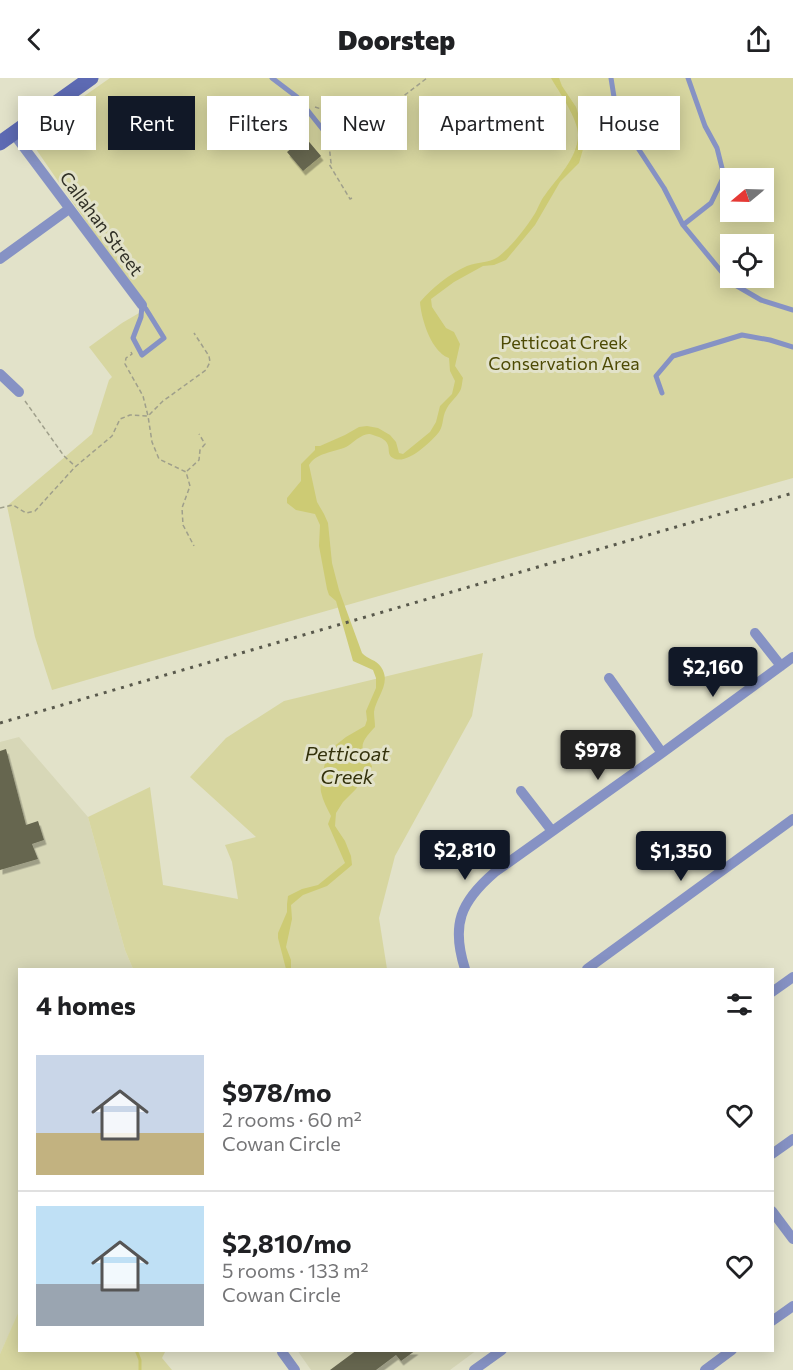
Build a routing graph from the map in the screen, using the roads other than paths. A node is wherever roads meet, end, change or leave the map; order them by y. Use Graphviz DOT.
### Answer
graph roads {
  1 [pos="91,78"];
  2 [pos="272,78"];
  3 [pos="611,78"];
  4 [pos="688,78"];
  5 [pos="321,127"];
  6 [pos="13,133"];
  7 [pos="0,143"];
  8 [pos="69,209"];
  9 [pos="682,225"];
  10 [pos="0,259"];
  11 [pos="142,305"];
  12 [pos="793,310"];
  13 [pos="793,347"];
  14 [pos="0,374"];
  15 [pos="19,392"];
  16 [pos="662,393"];
  17 [pos="755,633"];
  18 [pos="793,657"];
  19 [pos="780,666"];
  20 [pos="609,678"];
  21 [pos="662,753"];
  22 [pos="521,791"];
  23 [pos="793,819"];
  24 [pos="552,831"];
  25 [pos="465,968"];
  26 [pos="588,968"];
  27 [pos="793,977"];
  28 [pos="774,991"];
  29 [pos="793,1139"];
  30 [pos="774,1153"];
  31 [pos="774,1214"];
  32 [pos="793,1239"];
  33 [pos="793,1306"];
  34 [pos="774,1320"];
  35 [pos="282,1352"];
  36 [pos="499,1352"];
  37 [pos="729,1352"];
  38 [pos="295,1370"];
  39 [pos="474,1370"];
  40 [pos="705,1370"];
  1 -- 6 [label="street"];
  2 -- 5 [label="lane"];
  3 -- 9 [label="lane"];
  4 -- 9 [label="lane"];
  6 -- 7 [label="street"];
  6 -- 8 [label="street, Callahan Street"];
  8 -- 10 [label="street"];
  8 -- 11 [label="street, Callahan Street"];
  9 -- 12 [label="lane"];
  11 -- 11 [label="lane"];
  13 -- 16 [label="lane"];
  14 -- 15 [label="street"];
  17 -- 19 [label="street"];
  18 -- 19 [label="street"];
  19 -- 21 [label="street"];
  20 -- 21 [label="street"];
  21 -- 24 [label="street"];
  22 -- 24 [label="street"];
  23 -- 26 [label="street"];
  24 -- 25 [label="street"];
  27 -- 28 [label="street"];
  29 -- 30 [label="street"];
  31 -- 32 [label="street"];
  33 -- 34 [label="street"];
  35 -- 38 [label="street"];
  36 -- 39 [label="street"];
  37 -- 40 [label="street"];
}
